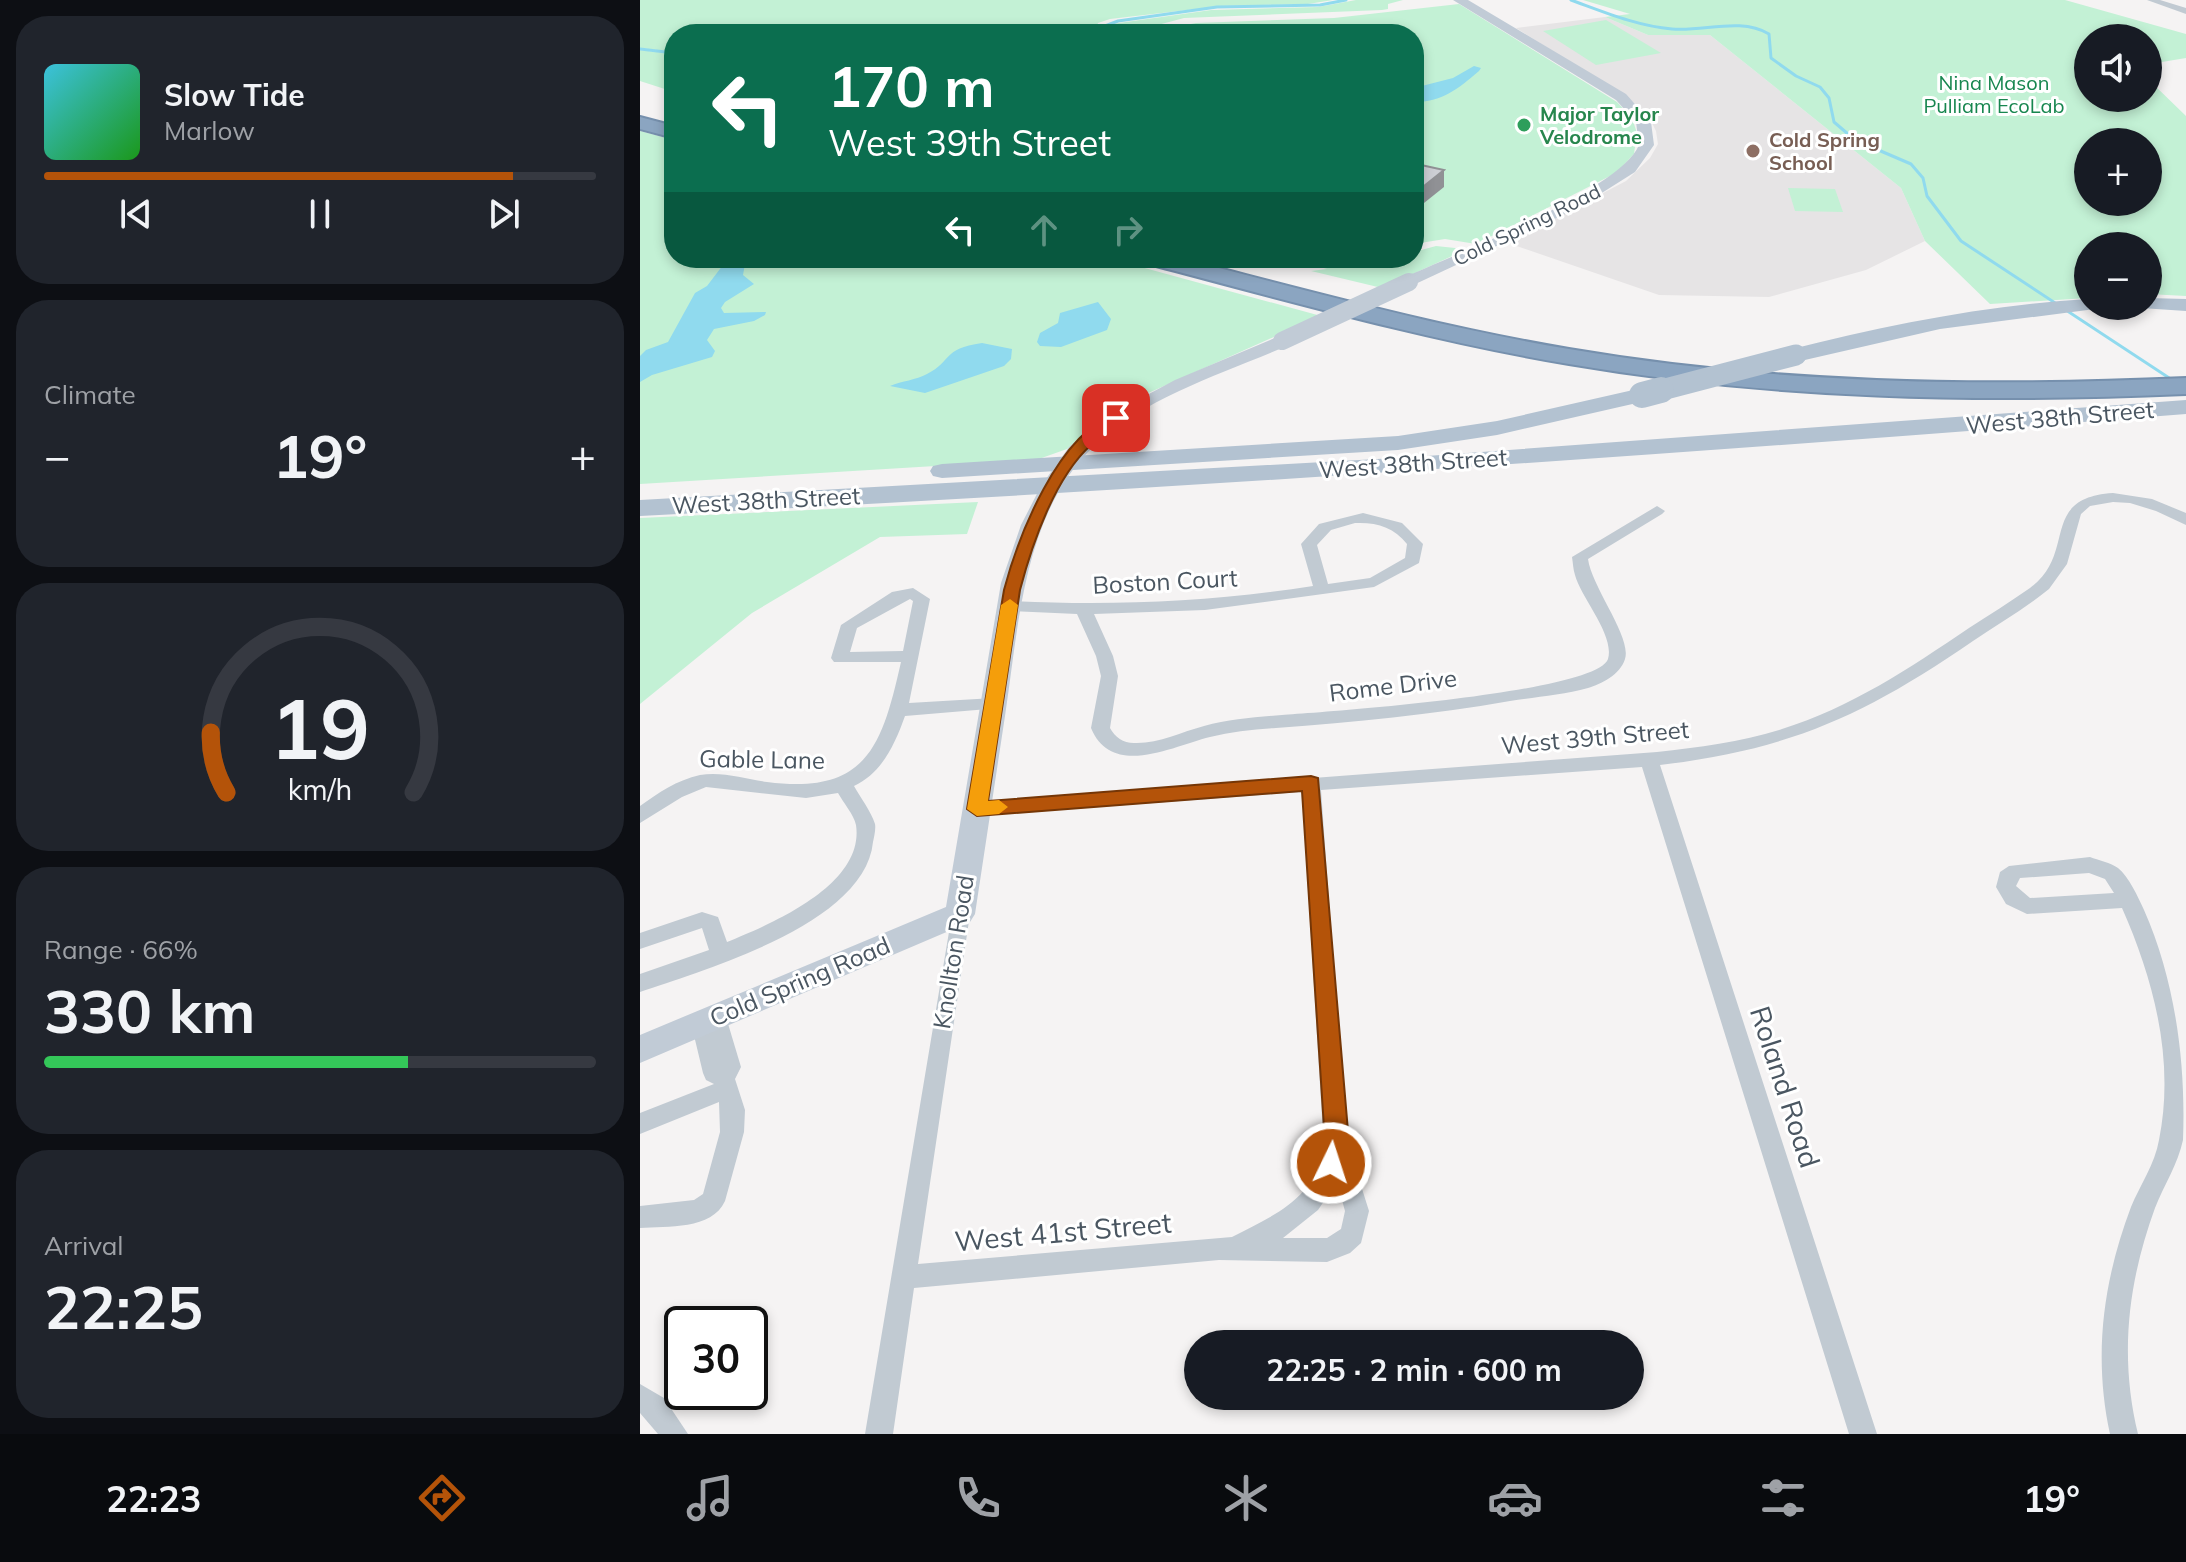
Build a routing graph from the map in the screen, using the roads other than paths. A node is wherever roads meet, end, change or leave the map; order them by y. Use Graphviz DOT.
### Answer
graph roads {
  1 [pos="1459,0"];
  2 [pos="2151,0"];
  3 [pos="2186,11"];
  4 [pos="640,110"];
  5 [pos="664,116"];
  6 [pos="640,123"];
  7 [pos="664,129"];
  8 [pos="1191,268"];
  9 [pos="1258,268"];
  10 [pos="1324,303"];
  11 [pos="2162,304"];
  12 [pos="2186,305"];
  13 [pos="2074,306"];
  14 [pos="2186,362"];
  15 [pos="2186,386"];
  16 [pos="2173,408"];
  17 [pos="1059,476"];
  18 [pos="640,488"];
  19 [pos="640,508"];
  20 [pos="1657,511"];
  21 [pos="2186,520"];
  22 [pos="1322,590"];
  23 [pos="1010,606"];
  24 [pos="1084,610"];
  25 [pos="911,656"];
  26 [pos="994,704"];
  27 [pos="899,710"];
  28 [pos="1649,759"];
  29 [pos="1311,783"];
  30 [pos="844,786"];
  31 [pos="977,809"];
  32 [pos="640,816"];
  33 [pos="2129,900"];
  34 [pos="960,914"];
  35 [pos="640,941"];
  36 [pos="720,952"];
  37 [pos="640,983"];
  38 [pos="708,1020"];
  39 [pos="640,1049"];
  40 [pos="725,1083"];
  41 [pos="640,1124"];
  42 [pos="1337,1143"];
  43 [pos="640,1217"];
  44 [pos="1228,1249"];
  45 [pos="904,1277"];
  46 [pos="640,1397"];
  47 [pos="674,1434"];
  48 [pos="879,1434"];
  49 [pos="1863,1434"];
  50 [pos="2124,1434"];
  1 -- 17 [label="street, Cold Spring Road, bridge"];
  2 -- 3 [label="street"];
  4 -- 5 [label="highway"];
  6 -- 7 [label="highway"];
  8 -- 10 [label="highway"];
  9 -- 14 [label="highway"];
  10 -- 15 [label="highway"];
  10 -- 16 [label="highway"];
  11 -- 12 [label="main road"];
  13 -- 17 [label="main road, West 38th Street, bridge"];
  16 -- 17 [label="main road, West 38th Street"];
  17 -- 18 [label="main road, West 38th Street"];
  17 -- 19 [label="main road, West 38th Street"];
  17 -- 23 [label="street, Knollton Road"];
  20 -- 24 [label="street, Rome Drive"];
  21 -- 28 [label="street, West 39th Street"];
  22 -- 22 [label="street, Boston Court"];
  22 -- 24 [label="street, Boston Court"];
  23 -- 24 [label="street, Boston Court"];
  23 -- 26 [label="street, Knollton Road"];
  25 -- 25 [label="street, Gable Lane"];
  25 -- 27 [label="street, Gable Lane"];
  26 -- 27 [label="street"];
  26 -- 31 [label="street, Knollton Road"];
  27 -- 30 [label="street, Gable Lane"];
  28 -- 29 [label="street, West 39th Street"];
  28 -- 49 [label="street, Roland Road"];
  29 -- 31 [label="street, West 39th Street"];
  29 -- 42 [label="street"];
  30 -- 32 [label="street, Gable Lane"];
  30 -- 36 [label="street, Gable Lane"];
  31 -- 34 [label="street, Knollton Road"];
  33 -- 33 [label="street"];
  33 -- 50 [label="street"];
  34 -- 38 [label="street, Cold Spring Road"];
  34 -- 45 [label="street, Knollton Road"];
  35 -- 36 [label="street"];
  36 -- 37 [label="street, Gable Lane"];
  38 -- 39 [label="street, Cold Spring Road"];
  38 -- 40 [label="street"];
  40 -- 41 [label="street"];
  40 -- 43 [label="street"];
  42 -- 44 [label="street, West 41st Street"];
  42 -- 44 [label="street, West 41st Street"];
  44 -- 45 [label="street, West 41st Street"];
  45 -- 48 [label="street, Knollton Road"];
  46 -- 47 [label="street"];
}
